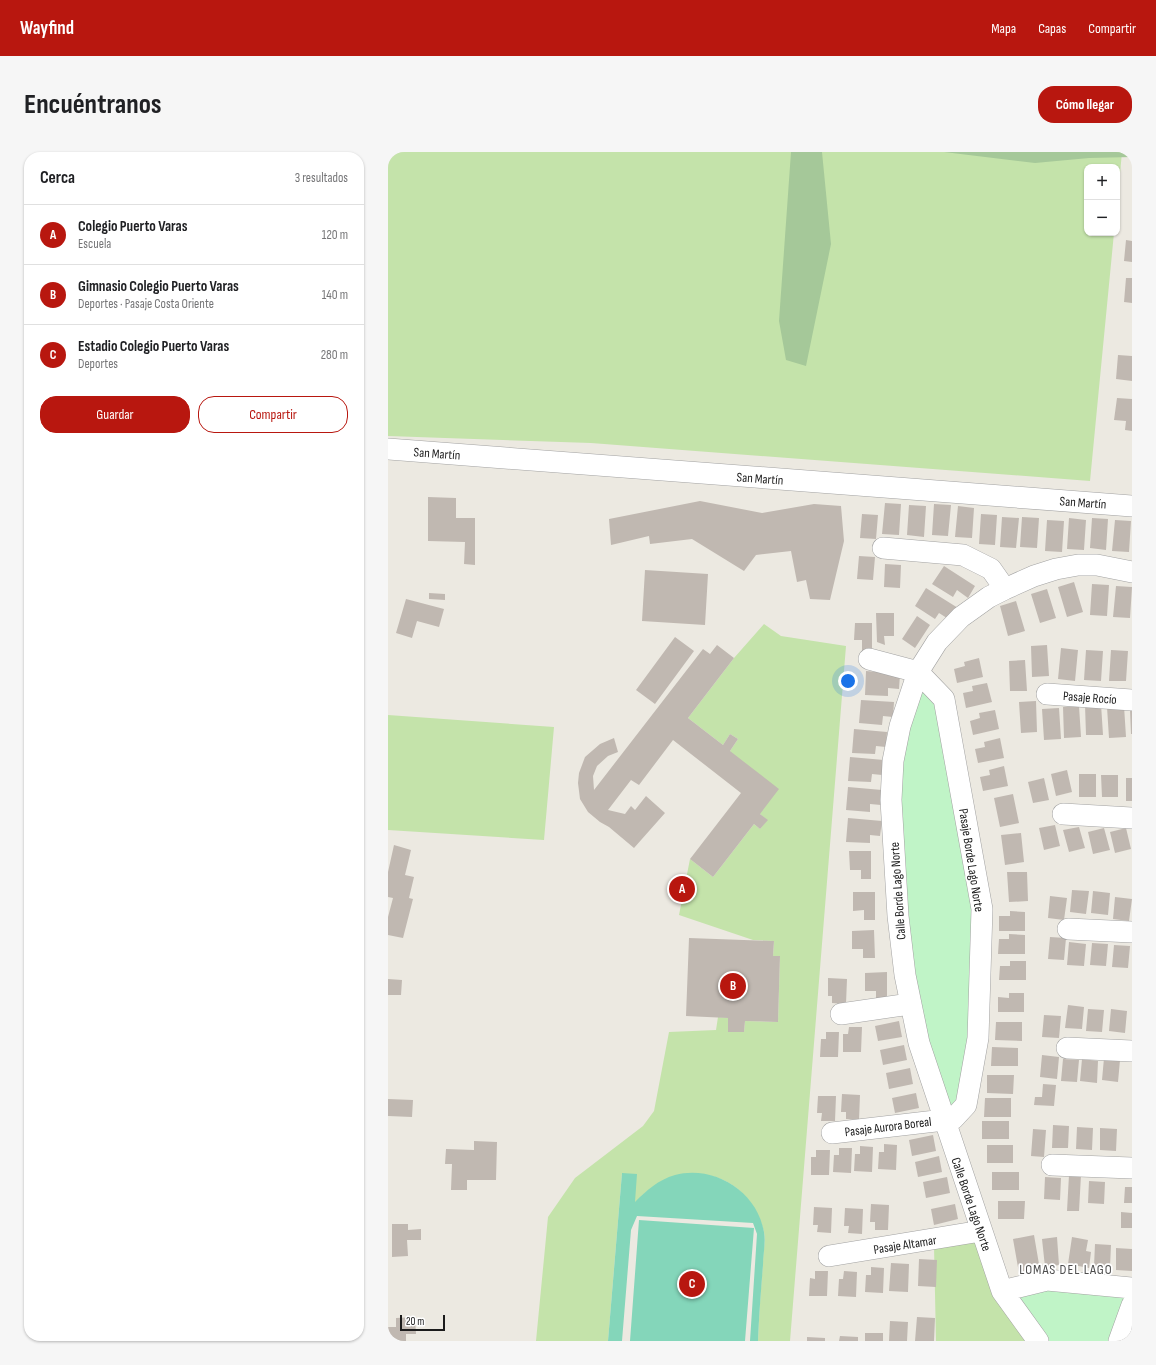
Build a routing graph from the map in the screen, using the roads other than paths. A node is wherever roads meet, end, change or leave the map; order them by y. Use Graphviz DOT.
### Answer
graph roads {
  1 [pos="388,450"];
  2 [pos="1132,506"];
  3 [pos="883,548"];
  4 [pos="1132,572"];
  5 [pos="1005,589"];
  6 [pos="869,659"];
  7 [pos="918,672"];
  8 [pos="1047,694"];
  9 [pos="1132,700"];
  10 [pos="1063,814"];
  11 [pos="1132,818"];
  12 [pos="1068,929"];
  13 [pos="1132,932"];
  14 [pos="910,1004"];
  15 [pos="840,1014"];
  16 [pos="1067,1048"];
  17 [pos="1132,1051"];
  18 [pos="944,1119"];
  19 [pos="832,1133"];
  20 [pos="1052,1165"];
  21 [pos="1132,1168"];
  22 [pos="981,1231"];
  23 [pos="829,1256"];
  24 [pos="1132,1288"];
  25 [pos="1002,1291"];
  26 [pos="1132,1305"];
  27 [pos="1038,1341"];
  28 [pos="1119,1341"];
  1 -- 2 [label="street, San Martín"];
  3 -- 5 [label="street"];
  4 -- 5 [label="street, Calle Borde Lago Norte"];
  5 -- 7 [label="street, Calle Borde Lago Norte"];
  6 -- 7 [label="street"];
  7 -- 14 [label="street, Calle Borde Lago Norte"];
  7 -- 18 [label="street, Pasaje Borde Lago Norte"];
  8 -- 9 [label="street, Pasaje Rocío"];
  10 -- 11 [label="street"];
  12 -- 13 [label="street"];
  14 -- 15 [label="street"];
  14 -- 18 [label="street, Calle Borde Lago Norte"];
  16 -- 17 [label="street"];
  18 -- 19 [label="street, Pasaje Aurora Boreal"];
  18 -- 22 [label="street, Calle Borde Lago Norte"];
  20 -- 21 [label="street"];
  22 -- 23 [label="street, Pasaje Altamar"];
  22 -- 25 [label="street, Calle Borde Lago Norte"];
  24 -- 25 [label="street"];
  25 -- 27 [label="street, Calle Borde Lago Norte"];
  26 -- 28 [label="street"];
}
